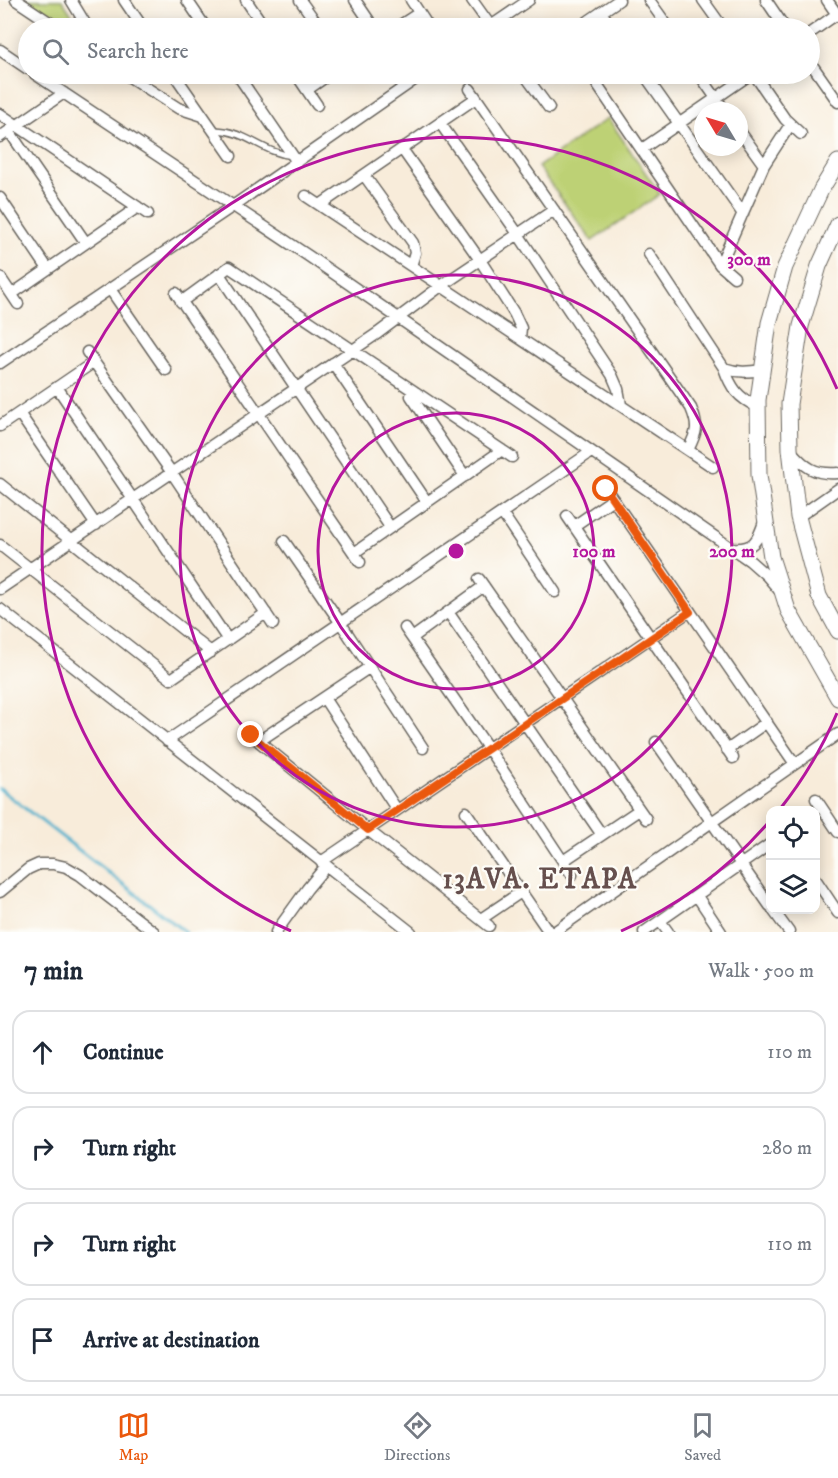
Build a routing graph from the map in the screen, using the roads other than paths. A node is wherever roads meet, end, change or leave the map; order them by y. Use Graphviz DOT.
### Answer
graph roads {
  1 [pos="16,0"];
  2 [pos="71,0"];
  3 [pos="124,0"];
  4 [pos="246,0"];
  5 [pos="300,0"];
  6 [pos="355,0"];
  7 [pos="411,0"];
  8 [pos="472,0"];
  9 [pos="529,0"];
  10 [pos="619,0"];
  11 [pos="649,0"];
  12 [pos="704,0"];
  13 [pos="766,0"];
  14 [pos="827,0"];
  15 [pos="192,2"];
  16 [pos="601,12"];
  17 [pos="419,13"];
  18 [pos="837,15"];
  19 [pos="43,18"];
  20 [pos="82,18"];
  21 [pos="136,18"];
  22 [pos="201,18"];
  23 [pos="258,18"];
  24 [pos="313,18"];
  25 [pos="367,18"];
  26 [pos="411,18"];
  27 [pos="422,18"];
  28 [pos="484,18"];
  29 [pos="504,18"];
  30 [pos="592,18"];
  31 [pos="605,18"];
  32 [pos="662,18"];
  33 [pos="716,18"];
  34 [pos="778,18"];
  35 [pos="820,26"];
  36 [pos="0,50"];
  37 [pos="18,62"];
  38 [pos="820,76"];
  39 [pos="50,84"];
  40 [pos="141,84"];
  41 [pos="181,84"];
  42 [pos="244,84"];
  43 [pos="302,84"];
  44 [pos="315,84"];
  45 [pos="408,84"];
  46 [pos="531,84"];
  47 [pos="597,84"];
  48 [pos="651,84"];
  49 [pos="706,84"];
  50 [pos="738,84"];
  51 [pos="760,84"];
  52 [pos="306,90"];
  53 [pos="64,93"];
  54 [pos="716,98"];
  55 [pos="719,102"];
  56 [pos="838,102"];
  57 [pos="317,105"];
  58 [pos="549,108"];
  59 [pos="0,114"];
  60 [pos="203,116"];
  61 [pos="440,123"];
  62 [pos="678,124"];
  63 [pos="790,125"];
  64 [pos="213,130"];
  65 [pos="9,131"];
  66 [pos="801,134"];
  67 [pos="748,143"];
  68 [pos="402,148"];
  69 [pos="642,149"];
  70 [pos="231,156"];
  71 [pos="295,159"];
  72 [pos="838,162"];
  73 [pos="764,165"];
  74 [pos="364,175"];
  75 [pos="306,196"];
  76 [pos="0,198"];
  77 [pos="233,206"];
  78 [pos="320,206"];
  79 [pos="138,207"];
  80 [pos="554,210"];
  81 [pos="148,214"];
  82 [pos="742,214"];
  83 [pos="518,234"];
  84 [pos="836,236"];
  85 [pos="86,243"];
  86 [pos="649,254"];
  87 [pos="480,260"];
  88 [pos="720,265"];
  89 [pos="411,266"];
  90 [pos="48,269"];
  91 [pos="219,274"];
  92 [pos="0,277"];
  93 [pos="734,277"];
  94 [pos="441,286"];
  95 [pos="110,289"];
  96 [pos="397,318"];
  97 [pos="520,338"];
  98 [pos="352,350"];
  99 [pos="87,352"];
  100 [pos="94,362"];
  101 [pos="0,363"];
  102 [pos="333,363"];
  103 [pos="724,368"];
  104 [pos="166,370"];
  105 [pos="762,370"];
  106 [pos="57,387"];
  107 [pos="296,388"];
  108 [pos="414,391"];
  109 [pos="621,405"];
  110 [pos="758,407"];
  111 [pos="19,413"];
  112 [pos="259,414"];
  113 [pos="0,426"];
  114 [pos="790,449"];
  115 [pos="502,450"];
  116 [pos="688,450"];
  117 [pos="591,452"];
  118 [pos="512,457"];
  119 [pos="712,467"];
  120 [pos="172,473"];
  121 [pos="838,473"];
  122 [pos="465,476"];
  123 [pos="0,484"];
  124 [pos="606,489"];
  125 [pos="838,489"];
  126 [pos="134,499"];
  127 [pos="613,499"];
  128 [pos="427,502"];
  129 [pos="502,513"];
  130 [pos="567,516"];
  131 [pos="798,517"];
  132 [pos="765,520"];
  133 [pos="96,525"];
  134 [pos="574,526"];
  135 [pos="390,527"];
  136 [pos="72,541"];
  137 [pos="284,541"];
  138 [pos="0,545"];
  139 [pos="732,548"];
  140 [pos="30,569"];
  141 [pos="0,590"];
  142 [pos="555,592"];
  143 [pos="781,592"];
  144 [pos="0,609"];
  145 [pos="448,612"];
  146 [pos="690,612"];
  147 [pos="266,613"];
  148 [pos="340,622"];
  149 [pos="273,624"];
  150 [pos="405,628"];
  151 [pos="838,631"];
  152 [pos="412,638"];
  153 [pos="651,639"];
  154 [pos="228,640"];
  155 [pos="211,652"];
  156 [pos="370,667"];
  157 [pos="324,698"];
  158 [pos="562,698"];
  159 [pos="838,698"];
  160 [pos="767,722"];
  161 [pos="524,724"];
  162 [pos="838,734"];
  163 [pos="167,741"];
  164 [pos="656,742"];
  165 [pos="423,748"];
  166 [pos="488,748"];
  167 [pos="795,764"];
  168 [pos="398,810"];
  169 [pos="820,810"];
  170 [pos="466,812"];
  171 [pos="712,822"];
  172 [pos="368,830"];
  173 [pos="838,832"];
  174 [pos="602,835"];
  175 [pos="766,847"];
  176 [pos="563,861"];
  177 [pos="324,864"];
  178 [pos="741,864"];
  179 [pos="572,875"];
  180 [pos="820,886"];
  181 [pos="521,891"];
  182 [pos="0,892"];
  183 [pos="697,896"];
  184 [pos="766,899"];
  185 [pos="838,913"];
  186 [pos="776,914"];
  187 [pos="660,921"];
  188 [pos="154,932"];
  189 [pos="276,932"];
  190 [pos="411,932"];
  191 [pos="549,932"];
  192 [pos="554,932"];
  193 [pos="644,932"];
  194 [pos="668,932"];
  195 [pos="721,932"];
  196 [pos="789,932"];
  1 -- 19 [label="street"];
  2 -- 20 [label="street"];
  3 -- 21 [label="street"];
  4 -- 23 [label="street"];
  5 -- 24 [label="street"];
  6 -- 25 [label="street"];
  7 -- 17 [label="street"];
  8 -- 28 [label="street"];
  9 -- 29 [label="street"];
  10 -- 16 [label="street"];
  11 -- 32 [label="street"];
  12 -- 33 [label="street"];
  13 -- 34 [label="street"];
  14 -- 18 [label="street"];
  15 -- 22 [label="street"];
  16 -- 30 [label="street"];
  16 -- 31 [label="street"];
  17 -- 26 [label="street"];
  17 -- 27 [label="street"];
  18 -- 35 [label="street"];
  36 -- 37 [label="street"];
  38 -- 56 [label="street"];
  39 -- 53 [label="street"];
  40 -- 60 [label="street"];
  41 -- 60 [label="street"];
  42 -- 71 [label="street"];
  43 -- 52 [label="street"];
  44 -- 52 [label="street"];
  45 -- 71 [label="street"];
  46 -- 58 [label="street"];
  47 -- 69 [label="street"];
  48 -- 62 [label="street"];
  49 -- 54 [label="street"];
  50 -- 54 [label="street"];
  51 -- 63 [label="street"];
  52 -- 57 [label="street"];
  53 -- 65 [label="street"];
  53 -- 77 [label="street"];
  54 -- 55 [label="street"];
  54 -- 62 [label="street"];
  59 -- 65 [label="street"];
  60 -- 64 [label="street"];
  61 -- 68 [label="street"];
  61 -- 80 [label="street"];
  61 -- 83 [label="street"];
  62 -- 69 [label="street"];
  62 -- 82 [label="street"];
  63 -- 66 [label="street"];
  63 -- 73 [label="street"];
  64 -- 70 [label="street"];
  64 -- 71 [label="lane"];
  65 -- 79 [label="street"];
  65 -- 85 [label="street"];
  67 -- 73 [label="street"];
  68 -- 74 [label="street"];
  68 -- 87 [label="street"];
  69 -- 88 [label="street"];
  71 -- 77 [label="street"];
  72 -- 105 [label="street"];
  73 -- 82 [label="street"];
  74 -- 78 [label="street"];
  74 -- 89 [label="street"];
  75 -- 78 [label="street"];
  76 -- 90 [label="street"];
  77 -- 95 [label="street"];
  77 -- 96 [label="street"];
  78 -- 89 [label="street"];
  79 -- 81 [label="street"];
  79 -- 85 [label="street"];
  80 -- 83 [label="street"];
  80 -- 116 [label="street"];
  82 -- 88 [label="street"];
  83 -- 87 [label="street"];
  83 -- 109 [label="street"];
  84 -- 114 [label="street"];
  85 -- 90 [label="street"];
  86 -- 103 [label="street"];
  87 -- 94 [label="street"];
  87 -- 97 [label="street"];
  88 -- 93 [label="street"];
  89 -- 94 [label="street"];
  90 -- 92 [label="street"];
  91 -- 98 [label="street"];
  91 -- 107 [label="street"];
  91 -- 112 [label="street"];
  94 -- 96 [label="street"];
  94 -- 97 [label="street"];
  95 -- 101 [label="street"];
  95 -- 104 [label="street"];
  96 -- 98 [label="street"];
  96 -- 117 [label="street"];
  97 -- 109 [label="street"];
  98 -- 102 [label="street"];
  98 -- 108 [label="street"];
  99 -- 100 [label="street"];
  100 -- 106 [label="street"];
  100 -- 120 [label="street"];
  102 -- 107 [label="street"];
  102 -- 128 [label="street"];
  103 -- 105 [label="street"];
  103 -- 110 [label="street"];
  105 -- 110 [label="street"];
  106 -- 111 [label="street"];
  106 -- 126 [label="street"];
  107 -- 112 [label="street"];
  107 -- 135 [label="street"];
  108 -- 115 [label="street"];
  108 -- 122 [label="street"];
  109 -- 116 [label="street"];
  110 -- 132 [label="street"];
  111 -- 113 [label="street"];
  111 -- 133 [label="street"];
  112 -- 120 [label="street"];
  112 -- 135 [label="street"];
  114 -- 121 [label="street"];
  114 -- 131 [label="street"];
  115 -- 118 [label="street"];
  115 -- 122 [label="street"];
  116 -- 119 [label="street"];
  117 -- 129 [label="street"];
  117 -- 139 [label="street"];
  120 -- 126 [label="street"];
  120 -- 147 [label="street"];
  122 -- 128 [label="street"];
  123 -- 136 [label="street"];
  124 -- 127 [label="street"];
  125 -- 131 [label="street"];
  126 -- 133 [label="street"];
  126 -- 154 [label="street"];
  127 -- 134 [label="street"];
  127 -- 146 [label="street"];
  128 -- 135 [label="street"];
  129 -- 142 [label="street"];
  129 -- 148 [label="street"];
  130 -- 134 [label="street"];
  131 -- 151 [label="street"];
  132 -- 139 [label="street"];
  132 -- 143 [label="street"];
  133 -- 136 [label="street"];
  134 -- 153 [label="street"];
  136 -- 140 [label="street"];
  136 -- 155 [label="street"];
  137 -- 148 [label="street"];
  138 -- 140 [label="street"];
  139 -- 143 [label="street"];
  140 -- 141 [label="street"];
  140 -- 155 [label="street"];
  143 -- 159 [label="street"];
  144 -- 163 [label="street"];
  145 -- 152 [label="street"];
  145 -- 158 [label="street"];
  145 -- 161 [label="street"];
  146 -- 153 [label="street"];
  146 -- 160 [label="street"];
  147 -- 149 [label="street"];
  147 -- 154 [label="street"];
  148 -- 156 [label="street"];
  148 -- 163 [label="street"];
  150 -- 152 [label="street"];
  152 -- 166 [label="street"];
  153 -- 158 [label="street"];
  153 -- 160 [label="street"];
  154 -- 155 [label="street"];
  156 -- 157 [label="street"];
  156 -- 165 [label="street"];
  157 -- 168 [label="street"];
  157 -- 172 [label="street"];
  158 -- 161 [label="street"];
  158 -- 174 [label="street"];
  160 -- 167 [label="street"];
  161 -- 166 [label="street"];
  161 -- 174 [label="street"];
  162 -- 167 [label="street"];
  163 -- 177 [label="street"];
  164 -- 171 [label="street"];
  166 -- 168 [label="street"];
  166 -- 176 [label="street"];
  167 -- 171 [label="street"];
  168 -- 172 [label="street"];
  169 -- 173 [label="street"];
  170 -- 181 [label="street"];
  171 -- 178 [label="street"];
  171 -- 192 [label="street"];
  172 -- 177 [label="street"];
  172 -- 181 [label="street"];
  174 -- 176 [label="street"];
  175 -- 178 [label="street"];
  176 -- 179 [label="street"];
  177 -- 189 [label="street"];
  177 -- 190 [label="street"];
  178 -- 183 [label="street"];
  178 -- 184 [label="street"];
  180 -- 185 [label="street"];
  181 -- 191 [label="street"];
  182 -- 188 [label="street"];
  183 -- 187 [label="street"];
  183 -- 195 [label="street"];
  186 -- 196 [label="street"];
  187 -- 193 [label="street"];
  187 -- 194 [label="street"];
}
